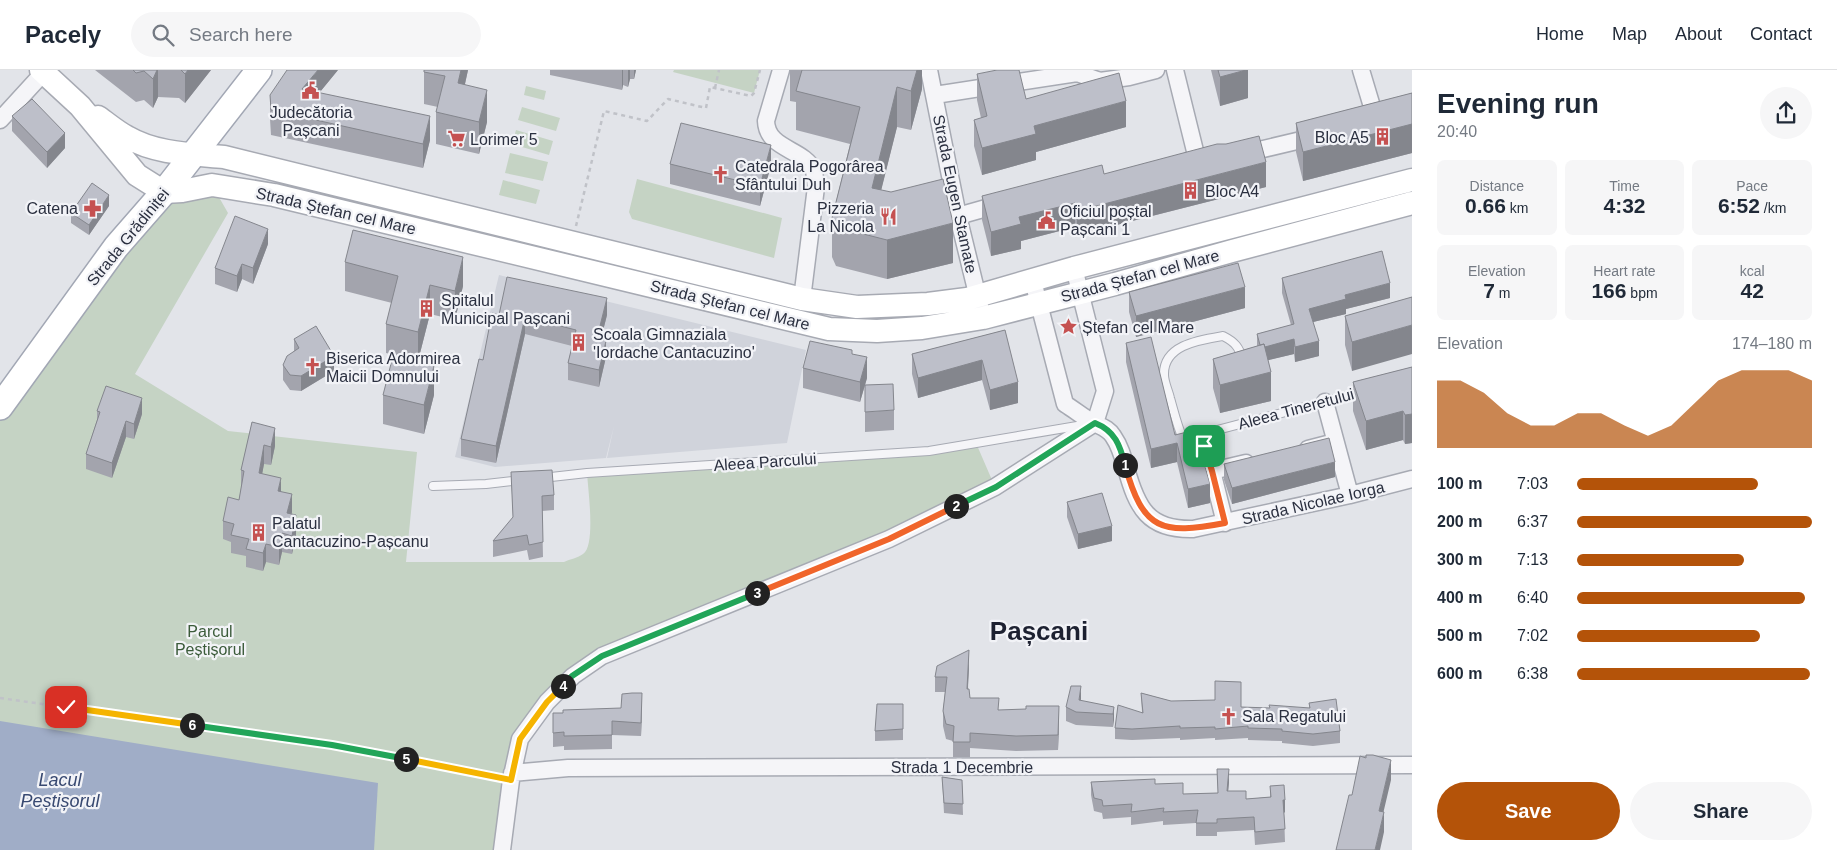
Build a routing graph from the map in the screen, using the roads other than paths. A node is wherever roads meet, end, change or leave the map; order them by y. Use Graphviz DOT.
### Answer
graph roads {
  1 [pos="259,70"];
  2 [pos="780,70"];
  3 [pos="1156,70"];
  4 [pos="1175,70"];
  5 [pos="1361,70"];
  6 [pos="43,71"];
  7 [pos="930,74"];
  8 [pos="911,79"];
  9 [pos="935,95"];
  10 [pos="80,106"];
  11 [pos="1394,115"];
  12 [pos="0,120"];
  13 [pos="1376,120"];
  14 [pos="1360,125"];
  15 [pos="1336,132"];
  16 [pos="193,154"];
  17 [pos="1196,155"];
  18 [pos="1178,160"];
  19 [pos="1412,180"];
  20 [pos="164,192"];
  21 [pos="1020,199"];
  22 [pos="1412,203"];
  23 [pos="958,216"];
  24 [pos="668,266"];
  25 [pos="1074,268"];
  26 [pos="1032,281"];
  27 [pos="663,288"];
  28 [pos="1080,292"];
  29 [pos="977,296"];
  30 [pos="802,299"];
  31 [pos="1039,303"];
  32 [pos="983,318"];
  33 [pos="1244,364"];
  34 [pos="1368,390"];
  35 [pos="1325,402"];
  36 [pos="0,407"];
  37 [pos="1095,423"];
  38 [pos="1183,439"];
  39 [pos="1335,442"];
  40 [pos="1298,451"];
  41 [pos="1260,460"];
  42 [pos="1212,471"];
  43 [pos="1412,479"];
  44 [pos="433,486"];
  45 [pos="1350,495"];
  46 [pos="1225,523"];
  47 [pos="1408,766"];
  48 [pos="512,776"];
  49 [pos="502,850"];
  1 -- 16 [label="main road, Strada Grădiniței"];
  2 -- 30 [label="street"];
  3 -- 9 [label="street"];
  4 -- 17 [label="street"];
  5 -- 13 [label="street"];
  6 -- 10 [label="main road, Strada Ștefan cel Mare"];
  6 -- 12 [label="street"];
  7 -- 8 [label="street"];
  7 -- 9 [label="street, Strada Eugen Stamate"];
  9 -- 23 [label="street, Strada Eugen Stamate"];
  10 -- 16 [label="main road, Strada Ștefan cel Mare"];
  10 -- 20 [label="main road, Strada Ștefan cel Mare"];
  11 -- 13 [label="street"];
  13 -- 14 [label="street"];
  15 -- 17 [label="street"];
  16 -- 20 [label="main road, Strada Grădiniței"];
  16 -- 24 [label="main road, Strada Ștefan cel Mare"];
  17 -- 18 [label="street"];
  19 -- 25 [label="main road, Strada Ștefan cel Mare"];
  20 -- 27 [label="main road, Strada Ștefan cel Mare"];
  20 -- 36 [label="main road, Strada Grădiniței"];
  21 -- 23 [label="street"];
  22 -- 28 [label="main road, Strada Ștefan cel Mare"];
  23 -- 29 [label="street, Strada Eugen Stamate"];
  24 -- 27 [label="main road"];
  24 -- 30 [label="main road, Strada Ștefan cel Mare"];
  25 -- 26 [label="main road, Strada Ștefan cel Mare"];
  25 -- 28 [label="street"];
  26 -- 29 [label="main road, Strada Ștefan cel Mare"];
  26 -- 31 [label="street, Strada Nicolae Iorga"];
  27 -- 32 [label="main road, Strada Ștefan cel Mare"];
  28 -- 31 [label="main road, Strada Ștefan cel Mare"];
  28 -- 37 [label="street"];
  29 -- 30 [label="main road, Strada Ștefan cel Mare"];
  29 -- 32 [label="street, Strada Eugen Stamate"];
  31 -- 32 [label="main road, Strada Ștefan cel Mare"];
  31 -- 37 [label="street, Strada Nicolae Iorga"];
  33 -- 38 [label="lane"];
  34 -- 35 [label="lane, Aleea Tineretului"];
  35 -- 38 [label="lane, Aleea Tineretului"];
  35 -- 39 [label="street"];
  37 -- 44 [label="lane, Aleea Parcului"];
  37 -- 46 [label="street, Strada Nicolae Iorga"];
  37 -- 48 [label="street"];
  38 -- 42 [label="street"];
  39 -- 40 [label="street"];
  39 -- 45 [label="street"];
  41 -- 42 [label="street"];
  42 -- 46 [label="street"];
  43 -- 45 [label="street, Strada Nicolae Iorga"];
  45 -- 46 [label="street, Strada Nicolae Iorga"];
  47 -- 48 [label="street, Strada 1 Decembrie"];
  48 -- 49 [label="street"];
}
